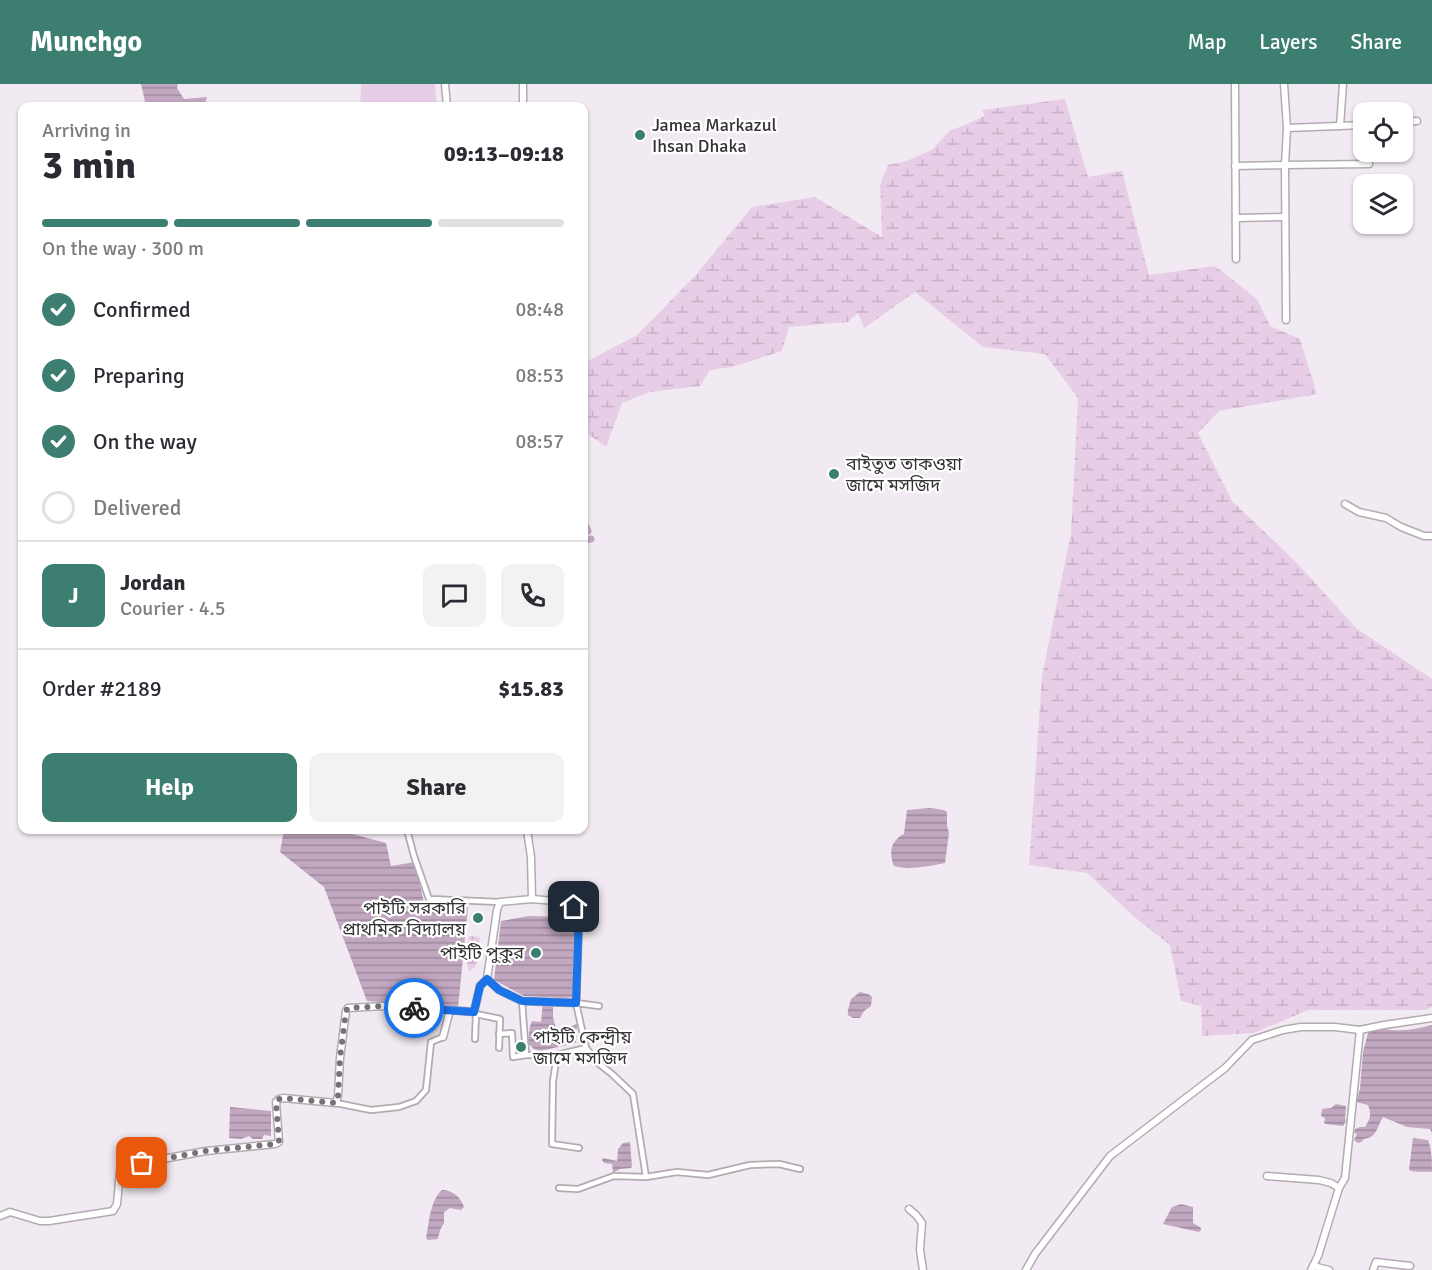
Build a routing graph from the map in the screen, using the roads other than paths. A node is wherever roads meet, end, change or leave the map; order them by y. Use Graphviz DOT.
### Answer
graph roads {
  1 [pos="445,84"];
  2 [pos="523,84"];
  3 [pos="1235,84"];
  4 [pos="1284,84"];
  5 [pos="1342,84"];
  6 [pos="447,102"];
  7 [pos="523,102"];
  8 [pos="1413,121"];
  9 [pos="1417,121"];
  10 [pos="1353,125"];
  11 [pos="1340,126"];
  12 [pos="1287,128"];
  13 [pos="1369,164"];
  14 [pos="1286,165"];
  15 [pos="1235,166"];
  16 [pos="1236,218"];
  17 [pos="1285,218"];
  18 [pos="1236,259"];
  19 [pos="1286,320"];
  20 [pos="1345,504"];
  21 [pos="1432,536"];
  22 [pos="408,834"];
  23 [pos="528,834"];
  24 [pos="532,899"];
  25 [pos="500,902"];
  26 [pos="487,979"];
  27 [pos="522,1001"];
  28 [pos="576,1003"];
  29 [pos="599,1006"];
  30 [pos="450,1010"];
  31 [pos="475,1013"];
  32 [pos="1432,1018"];
  33 [pos="1360,1030"];
  34 [pos="499,1034"];
  35 [pos="443,1037"];
  36 [pos="475,1039"];
  37 [pos="499,1048"];
  38 [pos="586,1048"];
  39 [pos="526,1055"];
  40 [pos="557,1055"];
  41 [pos="336,1103"];
  42 [pos="579,1148"];
  43 [pos="800,1169"];
  44 [pos="1267,1176"];
  45 [pos="646,1177"];
  46 [pos="559,1188"];
  47 [pos="1339,1188"];
  48 [pos="909,1209"];
  49 [pos="0,1216"];
  50 [pos="1410,1266"];
  51 [pos="1312,1268"];
  52 [pos="923,1270"];
  53 [pos="1026,1270"];
  54 [pos="1329,1270"];
  55 [pos="1373,1270"];
  1 -- 6 [label="street"];
  2 -- 7 [label="street"];
  3 -- 15 [label="street"];
  4 -- 12 [label="street"];
  5 -- 11 [label="street"];
  8 -- 9 [label="street"];
  10 -- 11 [label="street"];
  11 -- 12 [label="street"];
  12 -- 14 [label="street"];
  13 -- 14 [label="street"];
  14 -- 15 [label="street"];
  14 -- 17 [label="street"];
  15 -- 16 [label="street"];
  16 -- 17 [label="street"];
  16 -- 18 [label="street"];
  17 -- 19 [label="street"];
  20 -- 21 [label="street"];
  22 -- 25 [label="street"];
  23 -- 24 [label="street"];
  24 -- 25 [label="street"];
  24 -- 28 [label="street"];
  25 -- 26 [label="street"];
  26 -- 27 [label="street"];
  26 -- 31 [label="street"];
  27 -- 28 [label="street"];
  27 -- 39 [label="street"];
  28 -- 29 [label="street"];
  28 -- 38 [label="street"];
  30 -- 31 [label="street"];
  30 -- 35 [label="street"];
  30 -- 41 [label="street"];
  31 -- 34 [label="street"];
  31 -- 36 [label="street"];
  32 -- 33 [label="street"];
  33 -- 47 [label="street"];
  33 -- 53 [label="street"];
  34 -- 37 [label="street"];
  34 -- 39 [label="street"];
  35 -- 41 [label="street"];
  38 -- 40 [label="street"];
  38 -- 45 [label="street"];
  39 -- 40 [label="street"];
  40 -- 42 [label="street"];
  41 -- 49 [label="street"];
  43 -- 45 [label="street"];
  44 -- 47 [label="street"];
  45 -- 46 [label="street"];
  47 -- 51 [label="street"];
  48 -- 52 [label="street"];
  50 -- 55 [label="street"];
  51 -- 54 [label="street"];
}
